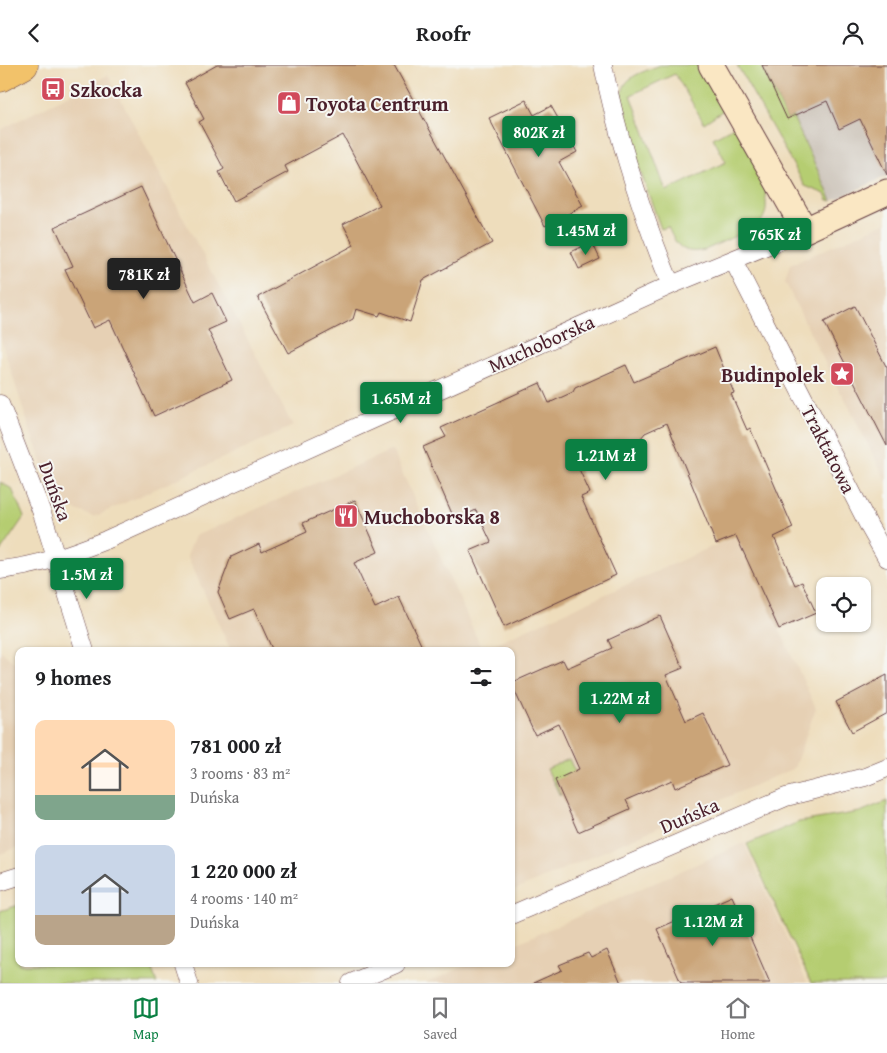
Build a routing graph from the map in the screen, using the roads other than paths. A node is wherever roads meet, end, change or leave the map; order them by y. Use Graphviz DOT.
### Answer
graph roads {
  1 [pos="24,65"];
  2 [pos="603,65"];
  3 [pos="711,65"];
  4 [pos="0,78"];
  5 [pos="887,193"];
  6 [pos="805,230"];
  7 [pos="733,260"];
  8 [pos="671,285"];
  9 [pos="0,403"];
  10 [pos="887,558"];
  11 [pos="57,559"];
  12 [pos="0,571"];
  13 [pos="84,647"];
  14 [pos="887,768"];
  15 [pos="15,877"];
  16 [pos="0,882"];
  17 [pos="515,913"];
  18 [pos="184,967"];
  19 [pos="389,967"];
  20 [pos="189,983"];
  21 [pos="351,983"];
  1 -- 4 [label="main road"];
  2 -- 8 [label="street"];
  3 -- 6 [label="main road"];
  5 -- 6 [label="main road, Muchoborska"];
  6 -- 7 [label="street, Muchoborska"];
  7 -- 8 [label="street, Muchoborska"];
  7 -- 10 [label="street, Traktatowa"];
  8 -- 11 [label="street, Muchoborska"];
  9 -- 11 [label="street, Duńska"];
  11 -- 12 [label="street, Muchoborska"];
  11 -- 13 [label="street, Duńska"];
  14 -- 17 [label="street, Duńska"];
  15 -- 16 [label="street"];
  18 -- 20 [label="street"];
  19 -- 21 [label="street"];
}
